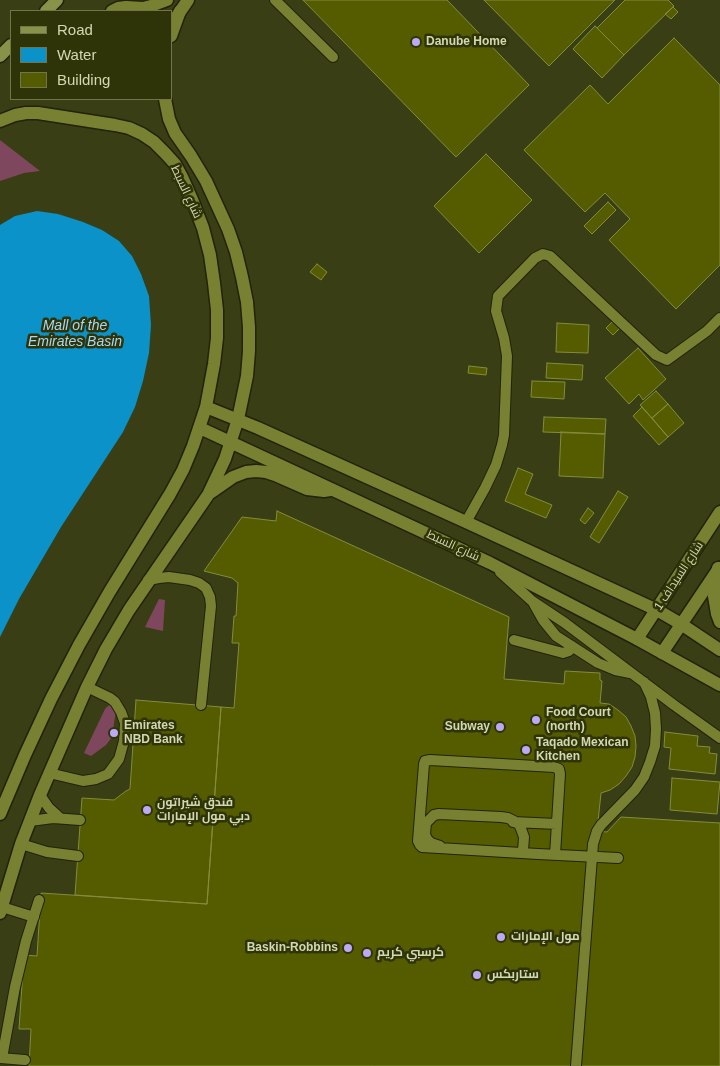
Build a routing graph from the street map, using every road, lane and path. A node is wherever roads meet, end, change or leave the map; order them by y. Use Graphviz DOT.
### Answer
graph roads {
  1 [pos="57,0"];
  2 [pos="168,0"];
  3 [pos="188,0"];
  4 [pos="275,0"];
  5 [pos="47,10"];
  6 [pos="114,10"];
  7 [pos="180,11"];
  8 [pos="172,23"];
  9 [pos="172,33"];
  10 [pos="10,46"];
  11 [pos="0,56"];
  12 [pos="333,57"];
  13 [pos="165,100"];
  14 [pos="0,121"];
  15 [pos="720,318"];
  16 [pos="206,407"];
  17 [pos="238,419"];
  18 [pos="200,428"];
  19 [pos="231,442"];
  20 [pos="333,490"];
  21 [pos="208,494"];
  22 [pos="720,512"];
  23 [pos="466,522"];
  24 [pos="490,563"];
  25 [pos="719,567"];
  26 [pos="148,580"];
  27 [pos="532,601"];
  28 [pos="657,610"];
  29 [pos="720,622"];
  30 [pos="681,624"];
  31 [pos="637,639"];
  32 [pos="514,640"];
  33 [pos="572,646"];
  34 [pos="720,650"];
  35 [pos="662,653"];
  36 [pos="633,673"];
  37 [pos="644,682"];
  38 [pos="720,684"];
  39 [pos="87,687"];
  40 [pos="201,705"];
  41 [pos="720,738"];
  42 [pos="49,773"];
  43 [pos="40,794"];
  44 [pos="0,814"];
  45 [pos="420,816"];
  46 [pos="432,817"];
  47 [pos="60,818"];
  48 [pos="80,820"];
  49 [pos="30,821"];
  50 [pos="515,822"];
  51 [pos="557,824"];
  52 [pos="22,844"];
  53 [pos="523,851"];
  54 [pos="555,854"];
  55 [pos="592,855"];
  56 [pos="78,856"];
  57 [pos="39,900"];
  58 [pos="1,910"];
  59 [pos="34,917"];
  60 [pos="1,1058"];
  61 [pos="25,1060"];
  62 [pos="576,1066"];
  1 -- 5 [label="main road"];
  2 -- 6 [label="street"];
  3 -- 7 [label="street"];
  4 -- 12 [label="lane"];
  7 -- 8 [label="street"];
  7 -- 9 [label="street"];
  10 -- 11 [label="main road"];
  13 -- 17 [label="street"];
  14 -- 16 [label="street, شارع السبط"];
  15 -- 23 [label="lane"];
  16 -- 17 [label="street"];
  16 -- 18 [label="street, شارع السبط"];
  17 -- 19 [label="street"];
  17 -- 23 [label="street"];
  18 -- 19 [label="street, شارع السبط"];
  18 -- 44 [label="street"];
  19 -- 20 [label="street, شارع السبط"];
  19 -- 21 [label="street"];
  20 -- 21 [label="street"];
  20 -- 24 [label="street, شارع السبط"];
  21 -- 26 [label="street"];
  22 -- 28 [label="street, شارع السيداف 1"];
  23 -- 28 [label="street"];
  24 -- 27 [label="lane"];
  24 -- 31 [label="street, شارع السبط"];
  25 -- 29 [label="street"];
  25 -- 30 [label="street"];
  26 -- 39 [label="street"];
  26 -- 40 [label="lane"];
  27 -- 33 [label="lane"];
  27 -- 36 [label="lane"];
  28 -- 30 [label="street"];
  28 -- 31 [label="street, شارع السيداف 1"];
  30 -- 34 [label="street"];
  30 -- 35 [label="street"];
  31 -- 35 [label="street, شارع السبط"];
  32 -- 33 [label="lane"];
  33 -- 36 [label="lane"];
  35 -- 38 [label="street, شارع السبط"];
  36 -- 37 [label="lane"];
  37 -- 41 [label="lane"];
  37 -- 55 [label="lane"];
  39 -- 42 [label="street"];
  39 -- 42 [label="lane"];
  42 -- 43 [label="street"];
  43 -- 47 [label="lane"];
  43 -- 49 [label="street"];
  45 -- 46 [label="lane"];
  45 -- 51 [label="lane"];
  45 -- 54 [label="lane"];
  46 -- 50 [label="lane"];
  46 -- 53 [label="lane"];
  47 -- 48 [label="lane"];
  47 -- 49 [label="lane"];
  49 -- 52 [label="street"];
  50 -- 51 [label="lane"];
  50 -- 53 [label="lane"];
  51 -- 54 [label="lane"];
  52 -- 56 [label="lane"];
  52 -- 58 [label="street"];
  53 -- 54 [label="lane"];
  54 -- 55 [label="lane"];
  55 -- 62 [label="lane"];
  57 -- 59 [label="lane"];
  58 -- 59 [label="lane"];
  59 -- 60 [label="lane"];
  60 -- 61 [label="lane"];
}
